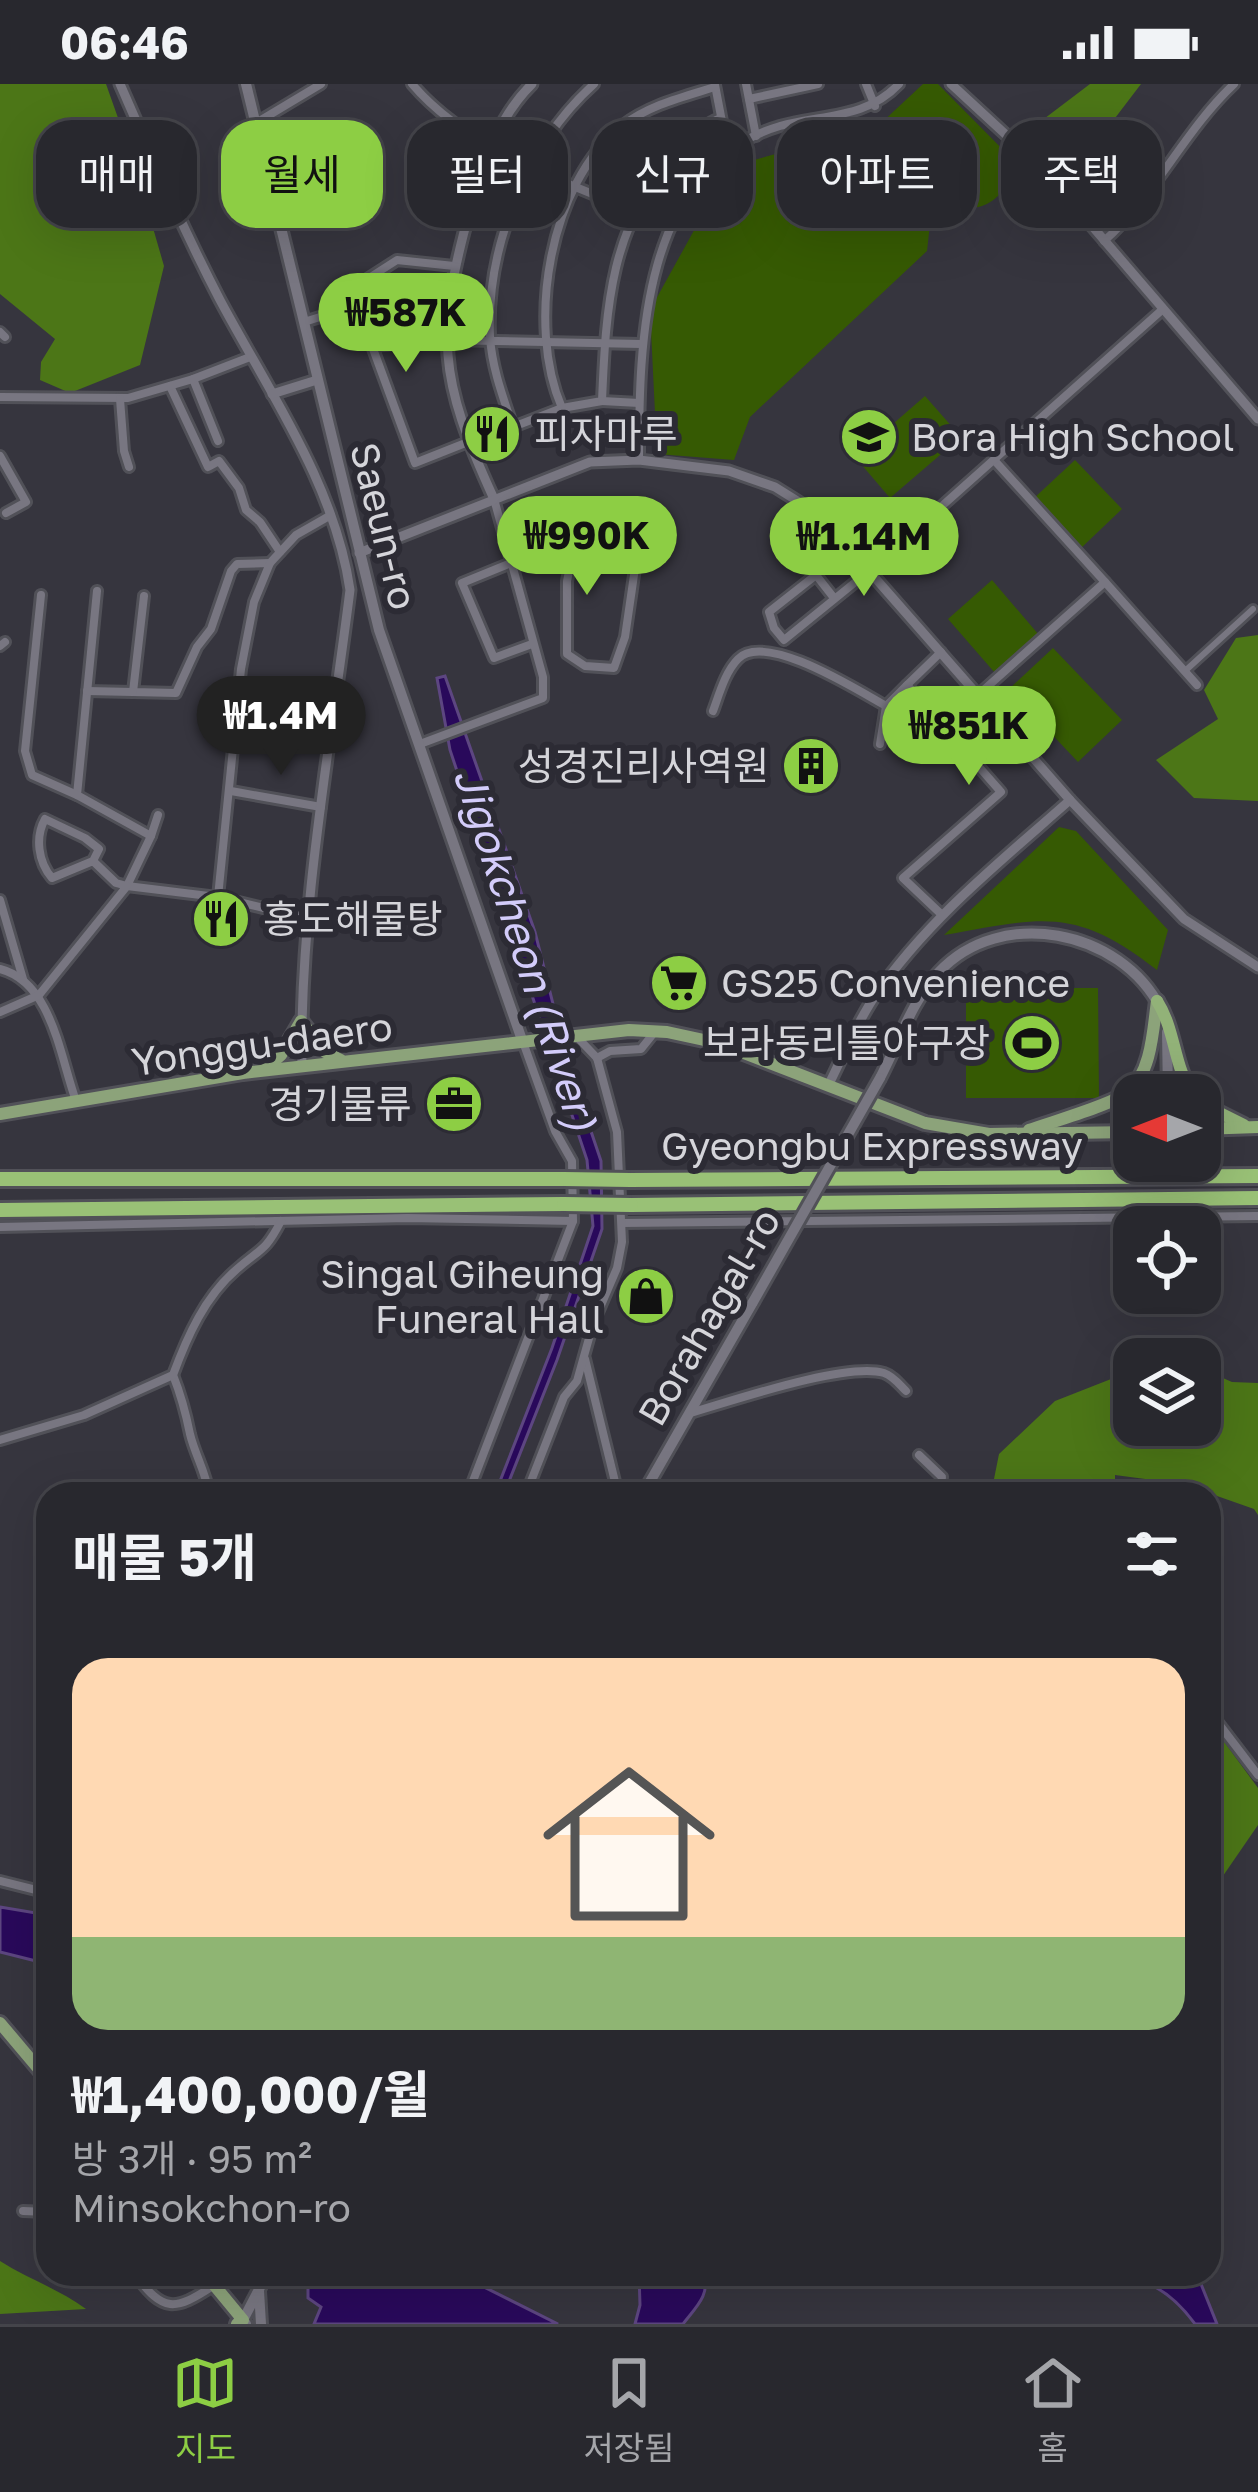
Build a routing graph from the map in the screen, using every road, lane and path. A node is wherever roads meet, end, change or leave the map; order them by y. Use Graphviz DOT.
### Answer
graph roads {
  1 [pos="120,84"];
  2 [pos="246,84"];
  3 [pos="412,84"];
  4 [pos="532,84"];
  5 [pos="594,84"];
  6 [pos="746,84"];
  7 [pos="818,84"];
  8 [pos="866,84"];
  9 [pos="899,84"];
  10 [pos="952,84"];
  11 [pos="1234,84"];
  12 [pos="317,85"];
  13 [pos="715,86"];
  14 [pos="749,99"];
  15 [pos="875,106"];
  16 [pos="722,118"];
  17 [pos="255,120"];
  18 [pos="261,120"];
  19 [pos="450,120"];
  20 [pos="506,120"];
  21 [pos="560,120"];
  22 [pos="716,120"];
  23 [pos="756,136"];
  24 [pos="753,138"];
  25 [pos="568,181"];
  26 [pos="577,185"];
  27 [pos="592,192"];
  28 [pos="281,228"];
  29 [pos="465,228"];
  30 [pos="508,228"];
  31 [pos="629,228"];
  32 [pos="669,228"];
  33 [pos="1104,241"];
  34 [pos="454,266"];
  35 [pos="358,285"];
  36 [pos="1163,309"];
  37 [pos="304,322"];
  38 [pos="445,340"];
  39 [pos="490,341"];
  40 [pos="544,342"];
  41 [pos="605,343"];
  42 [pos="641,344"];
  43 [pos="372,346"];
  44 [pos="250,356"];
  45 [pos="193,380"];
  46 [pos="317,380"];
  47 [pos="170,386"];
  48 [pos="272,394"];
  49 [pos="0,399"];
  50 [pos="120,399"];
  51 [pos="602,401"];
  52 [pos="639,403"];
  53 [pos="562,408"];
  54 [pos="1258,419"];
  55 [pos="218,441"];
  56 [pos="468,442"];
  57 [pos="1,460"];
  58 [pos="639,460"];
  59 [pos="994,460"];
  60 [pos="129,467"];
  61 [pos="494,499"];
  62 [pos="643,512"];
  63 [pos="6,513"];
  64 [pos="332,515"];
  65 [pos="579,524"];
  66 [pos="280,552"];
  67 [pos="359,553"];
  68 [pos="270,562"];
  69 [pos="512,563"];
  70 [pos="869,571"];
  71 [pos="1105,582"];
  72 [pos="97,591"];
  73 [pos="40,596"];
  74 [pos="145,596"];
  75 [pos="834,598"];
  76 [pos="1253,609"];
  77 [pos="532,644"];
  78 [pos="941,652"];
  79 [pos="1185,671"];
  80 [pos="907,685"];
  81 [pos="1197,685"];
  82 [pos="87,691"];
  83 [pos="133,692"];
  84 [pos="978,694"];
  85 [pos="886,706"];
  86 [pos="713,711"];
  87 [pos="426,742"];
  88 [pos="880,744"];
  89 [pos="231,790"];
  90 [pos="77,795"];
  91 [pos="1070,800"];
  92 [pos="322,808"];
  93 [pos="158,815"];
  94 [pos="151,836"];
  95 [pos="93,860"];
  96 [pos="52,878"];
  97 [pos="127,886"];
  98 [pos="50,895"];
  99 [pos="218,897"];
  100 [pos="0,900"];
  101 [pos="941,914"];
  102 [pos="310,919"];
  103 [pos="1258,967"];
  104 [pos="0,969"];
  105 [pos="23,981"];
  106 [pos="39,994"];
  107 [pos="1157,1001"];
  108 [pos="0,1012"];
  109 [pos="301,1022"];
  110 [pos="655,1031"];
  111 [pos="581,1035"];
  112 [pos="528,1040"];
  113 [pos="598,1058"];
  114 [pos="342,1061"];
  115 [pos="302,1066"];
  116 [pos="264,1070"];
  117 [pos="1167,1074"];
  118 [pos="1183,1074"];
  119 [pos="828,1086"];
  120 [pos="76,1102"];
  121 [pos="1221,1112"];
  122 [pos="0,1114"];
  123 [pos="1254,1127"];
  124 [pos="1221,1129"];
  125 [pos="1113,1133"];
  126 [pos="1015,1135"];
  127 [pos="1258,1176"];
  128 [pos="0,1178"];
  129 [pos="1258,1198"];
  130 [pos="0,1210"];
  131 [pos="1258,1216"];
  132 [pos="281,1220"];
  133 [pos="573,1222"];
  134 [pos="622,1222"];
  135 [pos="0,1227"];
  136 [pos="584,1358"];
  137 [pos="173,1375"];
  138 [pos="906,1391"];
  139 [pos="688,1413"];
  140 [pos="0,1440"];
  141 [pos="919,1455"];
  142 [pos="207,1482"];
  143 [pos="473,1482"];
  144 [pos="531,1482"];
  145 [pos="615,1482"];
  146 [pos="650,1482"];
  147 [pos="942,1482"];
  148 [pos="1221,1726"];
  149 [pos="1258,1774"];
  150 [pos="0,1881"];
  151 [pos="36,1890"];
  152 [pos="0,2023"];
  153 [pos="36,2066"];
  154 [pos="22,2211"];
  155 [pos="36,2212"];
  156 [pos="144,2286"];
  157 [pos="203,2286"];
  158 [pos="214,2286"];
  159 [pos="261,2286"];
  160 [pos="263,2286"];
  161 [pos="242,2323"];
  162 [pos="261,2324"];
  1 -- 44 [label="street"];
  2 -- 17 [label="main road, Saeun-ro"];
  3 -- 19 [label="street"];
  4 -- 20 [label="street"];
  5 -- 21 [label="street"];
  6 -- 14 [label="street"];
  7 -- 14 [label="street"];
  8 -- 15 [label="street"];
  9 -- 15 [label="street"];
  10 -- 33 [label="street"];
  11 -- 33 [label="street"];
  12 -- 18 [label="street"];
  13 -- 16 [label="street"];
  13 -- 26 [label="street"];
  14 -- 23 [label="street"];
  15 -- 23 [label="street"];
  16 -- 22 [label="street"];
  23 -- 24 [label="street"];
  25 -- 26 [label="street"];
  26 -- 27 [label="street"];
  26 -- 40 [label="street"];
  28 -- 37 [label="main road, Saeun-ro"];
  29 -- 34 [label="street"];
  30 -- 39 [label="street"];
  31 -- 41 [label="street"];
  32 -- 42 [label="street"];
  33 -- 36 [label="street"];
  34 -- 35 [label="street"];
  34 -- 38 [label="street"];
  35 -- 37 [label="street"];
  35 -- 43 [label="street"];
  36 -- 54 [label="street"];
  36 -- 59 [label="street"];
  37 -- 46 [label="main road, Saeun-ro"];
  38 -- 39 [label="street"];
  38 -- 43 [label="street"];
  38 -- 56 [label="street"];
  39 -- 40 [label="street"];
  39 -- 53 [label="street"];
  40 -- 41 [label="street"];
  40 -- 53 [label="street"];
  41 -- 42 [label="street"];
  41 -- 51 [label="street"];
  42 -- 52 [label="street"];
  43 -- 56 [label="street"];
  44 -- 45 [label="street"];
  44 -- 48 [label="street"];
  45 -- 47 [label="street"];
  45 -- 55 [label="street"];
  46 -- 48 [label="street"];
  46 -- 67 [label="main road, Saeun-ro"];
  47 -- 50 [label="street"];
  47 -- 66 [label="street"];
  48 -- 64 [label="street"];
  49 -- 50 [label="street"];
  50 -- 60 [label="street"];
  51 -- 52 [label="street"];
  51 -- 53 [label="street"];
  52 -- 58 [label="street"];
  56 -- 61 [label="street"];
  57 -- 63 [label="street"];
  58 -- 61 [label="street"];
  58 -- 70 [label="street"];
  59 -- 70 [label="street"];
  59 -- 71 [label="street"];
  61 -- 67 [label="street"];
  61 -- 69 [label="street"];
  62 -- 65 [label="street"];
  64 -- 66 [label="street"];
  64 -- 92 [label="street"];
  66 -- 68 [label="street"];
  67 -- 87 [label="main road, Saeun-ro"];
  68 -- 83 [label="street"];
  68 -- 89 [label="street"];
  69 -- 77 [label="street"];
  69 -- 77 [label="street"];
  70 -- 75 [label="street"];
  70 -- 78 [label="street"];
  71 -- 79 [label="street"];
  71 -- 84 [label="street"];
  72 -- 82 [label="street"];
  73 -- 90 [label="street"];
  74 -- 83 [label="street"];
  75 -- 75 [label="street"];
  76 -- 79 [label="street"];
  77 -- 87 [label="street"];
  78 -- 80 [label="street"];
  78 -- 84 [label="street"];
  79 -- 81 [label="street"];
  80 -- 85 [label="street"];
  80 -- 101 [label="street"];
  82 -- 83 [label="street"];
  82 -- 90 [label="street"];
  84 -- 91 [label="street"];
  85 -- 86 [label="street"];
  85 -- 88 [label="street"];
  87 -- 112 [label="main road, Saeun-ro"];
  89 -- 92 [label="street"];
  89 -- 99 [label="street"];
  90 -- 94 [label="street"];
  91 -- 101 [label="street"];
  91 -- 103 [label="street"];
  92 -- 102 [label="street"];
  93 -- 94 [label="street"];
  94 -- 97 [label="street"];
  95 -- 96 [label="street"];
  95 -- 96 [label="street"];
  95 -- 97 [label="street"];
  96 -- 98 [label="street"];
  97 -- 99 [label="street"];
  97 -- 106 [label="street"];
  99 -- 102 [label="street"];
  100 -- 105 [label="street"];
  101 -- 119 [label="street"];
  102 -- 109 [label="street"];
  104 -- 105 [label="street"];
  105 -- 106 [label="street"];
  106 -- 108 [label="street"];
  106 -- 120 [label="street"];
  107 -- 117 [label="main road"];
  107 -- 118 [label="highway"];
  107 -- 126 [label="main road"];
  107 -- 139 [label="main road, Borahagal-ro, bridge"];
  109 -- 114 [label="main road"];
  109 -- 115 [label="street"];
  109 -- 116 [label="main road"];
  110 -- 111 [label="main road"];
  110 -- 113 [label="street"];
  110 -- 119 [label="main road"];
  111 -- 112 [label="main road, Yonggu-daero"];
  111 -- 113 [label="street"];
  112 -- 114 [label="main road, Yonggu-daero"];
  112 -- 133 [label="street"];
  113 -- 134 [label="street"];
  114 -- 115 [label="main road, Yonggu-daero"];
  115 -- 116 [label="main road, Yonggu-daero"];
  116 -- 120 [label="main road, Yonggu-daero"];
  119 -- 126 [label="main road"];
  120 -- 122 [label="main road, Yonggu-daero"];
  121 -- 123 [label="highway"];
  123 -- 124 [label="highway"];
  125 -- 126 [label="main road"];
  127 -- 128 [label="highway, Gyeongbu Expressway, bridge"];
  129 -- 130 [label="highway, Gyeongbu Expressway, bridge"];
  131 -- 134 [label="street"];
  132 -- 133 [label="street"];
  132 -- 135 [label="street"];
  132 -- 137 [label="street"];
  133 -- 143 [label="street"];
  134 -- 136 [label="street"];
  136 -- 144 [label="street"];
  136 -- 145 [label="street"];
  137 -- 140 [label="street"];
  137 -- 142 [label="street"];
  138 -- 139 [label="street"];
  139 -- 146 [label="main road, Borahagal-ro"];
  141 -- 147 [label="street"];
  148 -- 149 [label="street"];
  150 -- 151 [label="street"];
  152 -- 153 [label="main road"];
  154 -- 155 [label="street"];
  156 -- 157 [label="street"];
  158 -- 161 [label="main road"];
  159 -- 161 [label="main road"];
  160 -- 162 [label="main road"];
}
